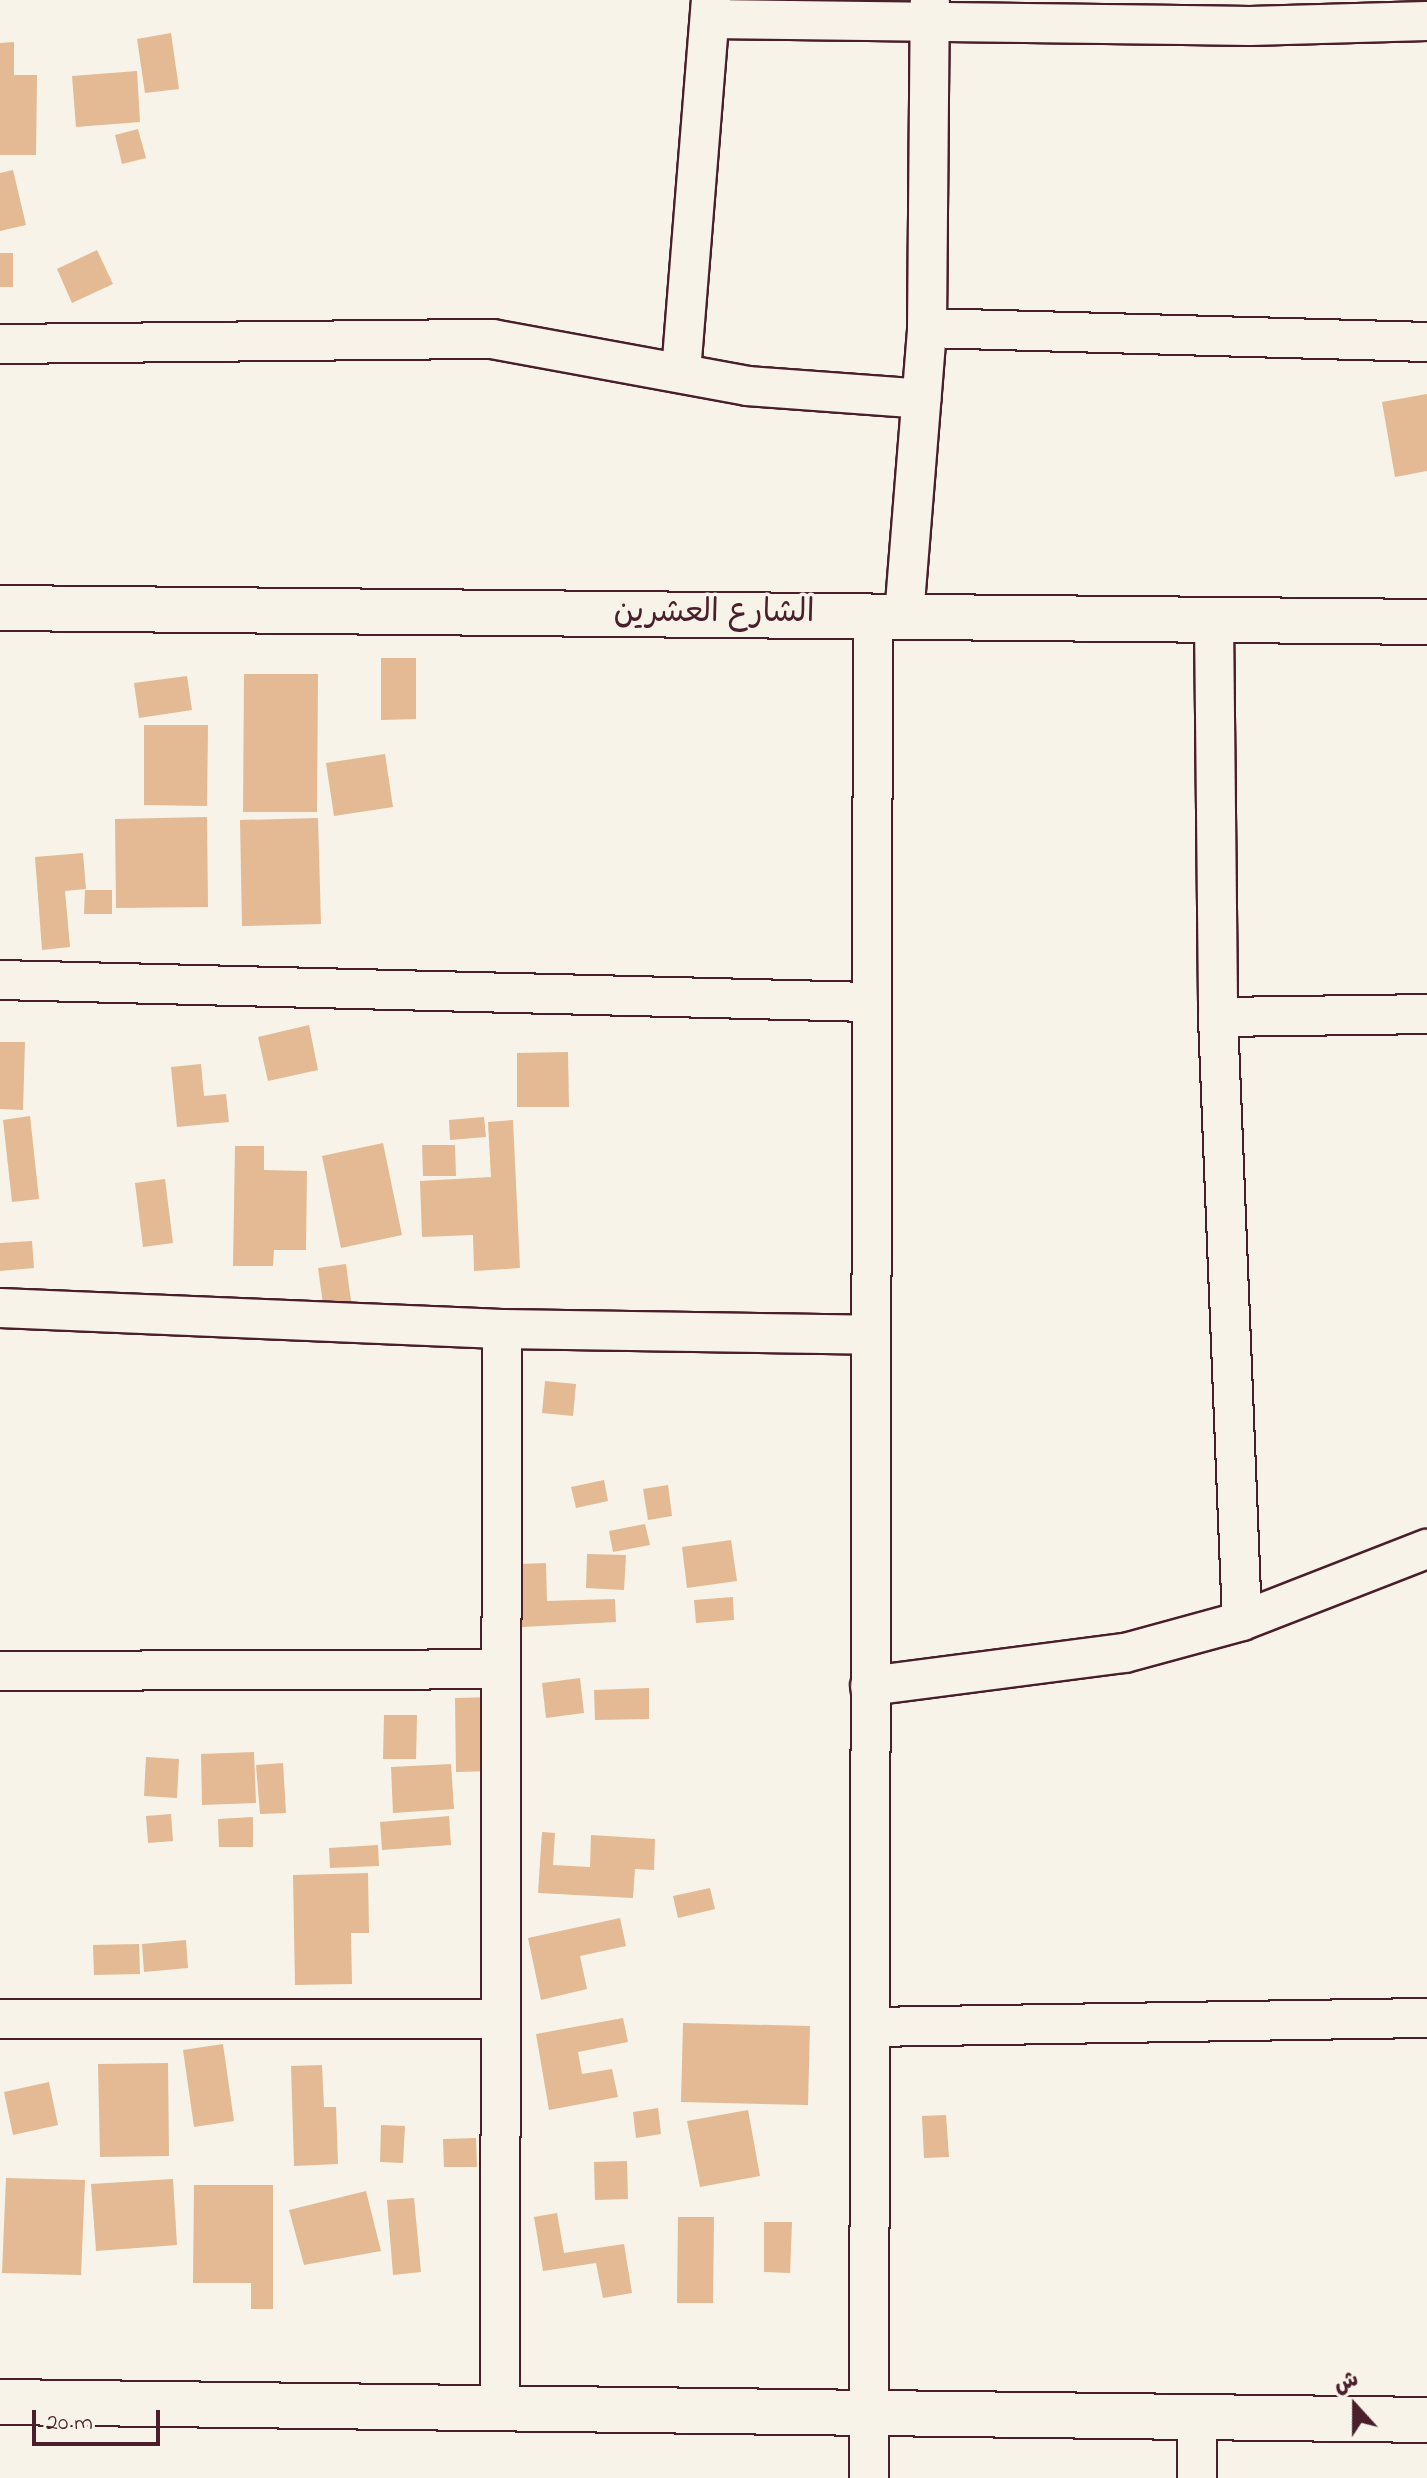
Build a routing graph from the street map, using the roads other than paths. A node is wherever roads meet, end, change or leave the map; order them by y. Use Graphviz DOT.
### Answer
graph roads {
  1 [pos="930,9"];
  2 [pos="711,10"];
  3 [pos="1251,13"];
  4 [pos="1420,14"];
  5 [pos="927,328"];
  6 [pos="1427,342"];
  7 [pos="0,344"];
  8 [pos="681,372"];
  9 [pos="922,399"];
  10 [pos="0,608"];
  11 [pos="889,616"];
  12 [pos="1214,620"];
  13 [pos="1427,622"];
  14 [pos="0,980"];
  15 [pos="872,1002"];
  16 [pos="1427,1014"];
  17 [pos="1218,1017"];
  18 [pos="0,1308"];
  19 [pos="502,1329"];
  20 [pos="871,1335"];
  21 [pos="1427,1549"];
  22 [pos="1242,1621"];
  23 [pos="498,1669"];
  24 [pos="0,1671"];
  25 [pos="870,1686"];
  26 [pos="1427,2018"];
  27 [pos="0,2019"];
  28 [pos="501,2019"];
  29 [pos="870,2027"];
  30 [pos="0,2402"];
  31 [pos="500,2408"];
  32 [pos="869,2413"];
  33 [pos="1197,2417"];
  34 [pos="1427,2420"];
  35 [pos="869,2478"];
  36 [pos="1197,2478"];
  1 -- 2 [label="street"];
  1 -- 3 [label="street"];
  1 -- 5 [label="street"];
  2 -- 8 [label="street"];
  3 -- 4 [label="street"];
  5 -- 6 [label="street"];
  5 -- 9 [label="street"];
  7 -- 8 [label="street"];
  8 -- 9 [label="street"];
  9 -- 11 [label="street"];
  10 -- 11 [label="street, الشارع العشرين"];
  11 -- 12 [label="street, الشارع العشرين"];
  11 -- 15 [label="street"];
  12 -- 13 [label="street, الشارع العشرين"];
  12 -- 17 [label="street"];
  14 -- 15 [label="street"];
  15 -- 20 [label="street"];
  16 -- 17 [label="street"];
  17 -- 22 [label="street"];
  18 -- 19 [label="street"];
  19 -- 20 [label="street"];
  19 -- 23 [label="street"];
  20 -- 25 [label="street"];
  21 -- 22 [label="street"];
  22 -- 25 [label="street"];
  23 -- 24 [label="street"];
  23 -- 28 [label="street"];
  25 -- 29 [label="street"];
  26 -- 29 [label="street"];
  27 -- 28 [label="street"];
  28 -- 31 [label="street"];
  29 -- 32 [label="street"];
  30 -- 31 [label="street"];
  31 -- 32 [label="street"];
  32 -- 33 [label="street"];
  32 -- 35 [label="street"];
  33 -- 34 [label="street"];
  33 -- 36 [label="street"];
}
